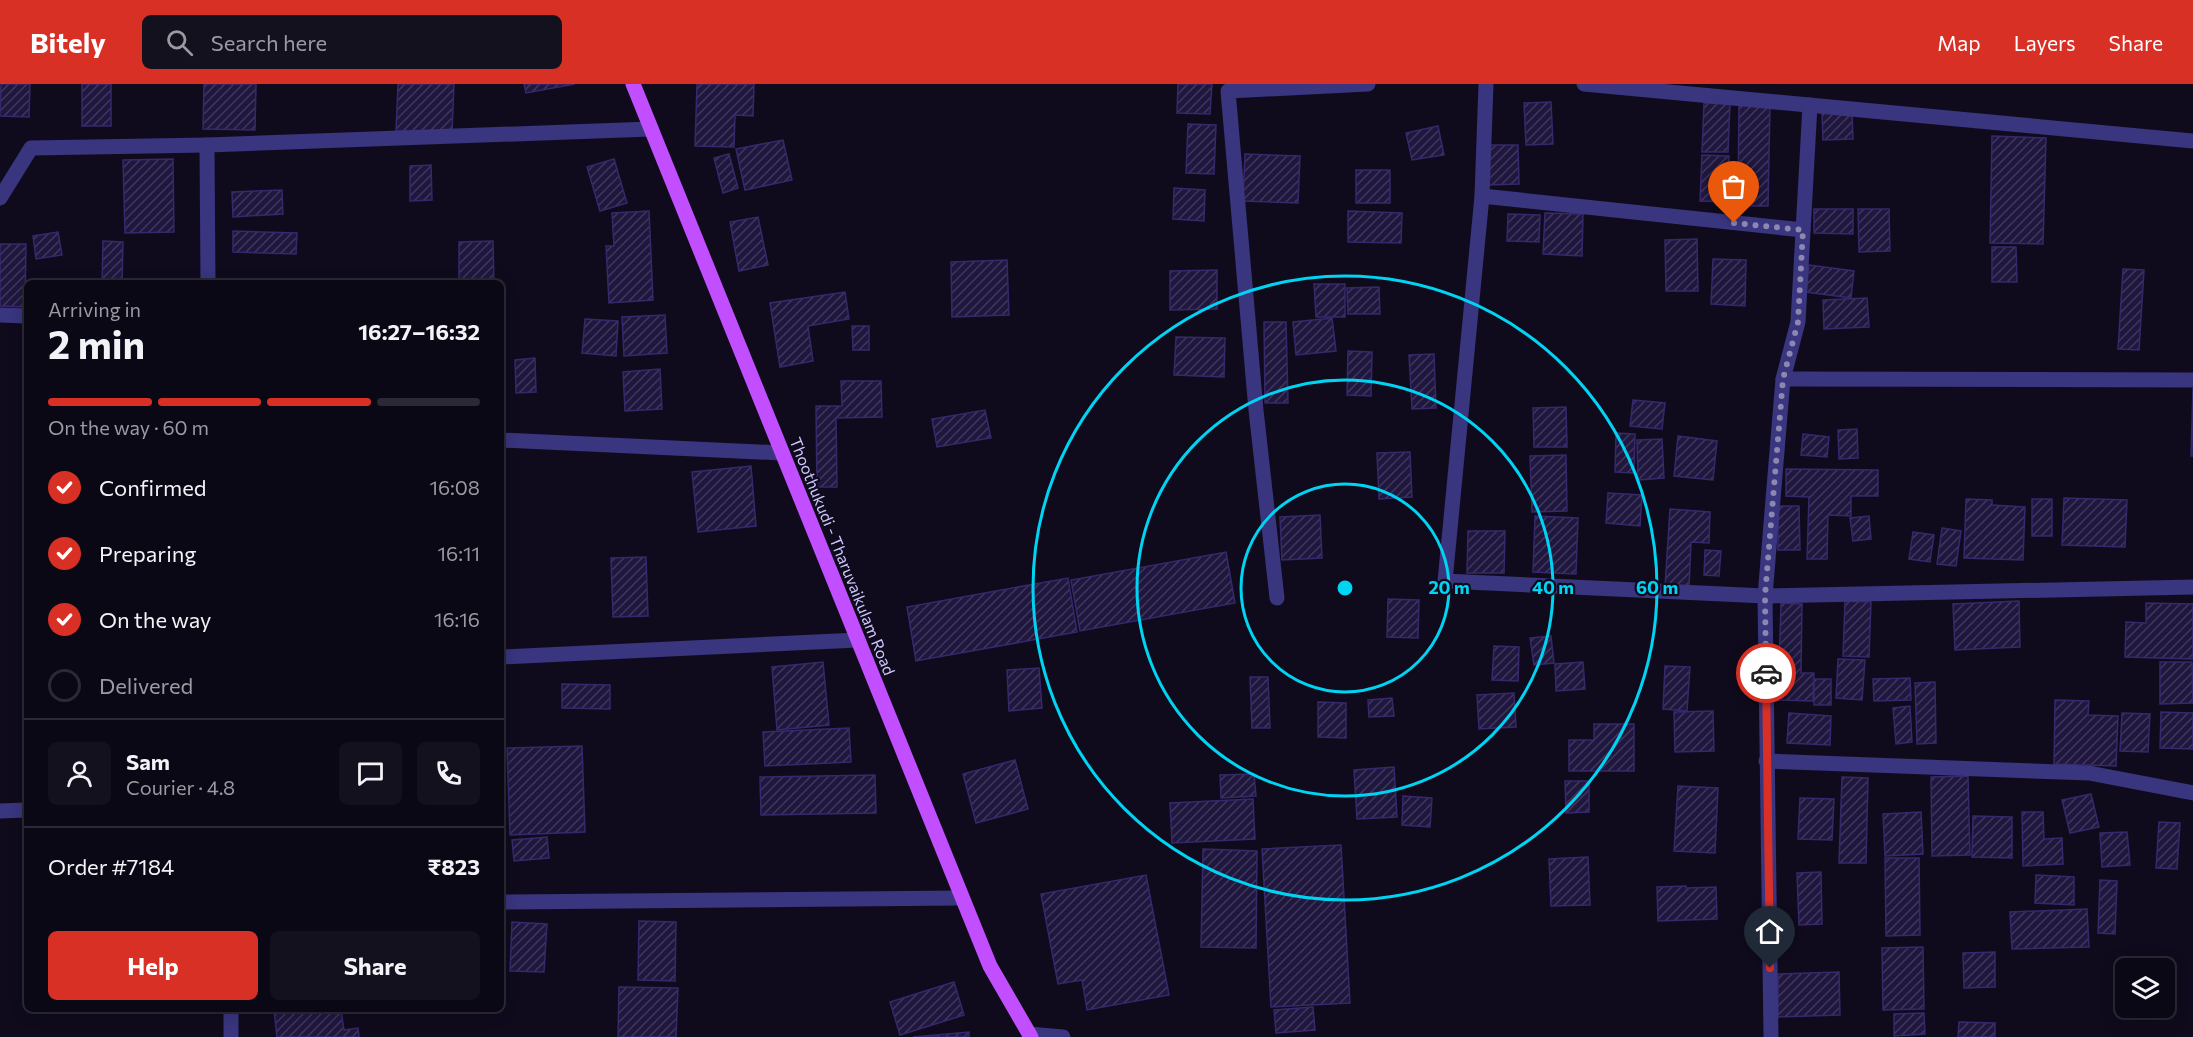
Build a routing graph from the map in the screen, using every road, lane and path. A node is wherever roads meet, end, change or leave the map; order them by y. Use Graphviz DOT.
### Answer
graph roads {
  1 [pos="633,84"];
  2 [pos="1368,84"];
  3 [pos="1486,84"];
  4 [pos="1584,84"];
  5 [pos="1227,87"];
  6 [pos="1675,88"];
  7 [pos="1810,105"];
  8 [pos="651,129"];
  9 [pos="2193,141"];
  10 [pos="207,145"];
  11 [pos="1482,196"];
  12 [pos="0,198"];
  13 [pos="1803,230"];
  14 [pos="208,280"];
  15 [pos="0,315"];
  16 [pos="24,316"];
  17 [pos="1783,379"];
  18 [pos="2193,380"];
  19 [pos="504,440"];
  20 [pos="782,453"];
  21 [pos="2193,587"];
  22 [pos="1765,596"];
  23 [pos="1277,598"];
  24 [pos="858,640"];
  25 [pos="504,657"];
  26 [pos="1766,761"];
  27 [pos="2193,793"];
  28 [pos="24,810"];
  29 [pos="0,811"];
  30 [pos="962,898"];
  31 [pos="504,902"];
  32 [pos="231,1012"];
  33 [pos="1030,1035"];
  34 [pos="231,1037"];
  35 [pos="1063,1037"];
  36 [pos="1771,1037"];
  1 -- 8 [label="main road, Thoothukudi - Tharuvaikulam Road"];
  2 -- 5 [label="street"];
  3 -- 11 [label="street"];
  4 -- 6 [label="street"];
  5 -- 23 [label="street"];
  6 -- 7 [label="street"];
  7 -- 9 [label="street"];
  7 -- 13 [label="street"];
  8 -- 10 [label="street"];
  8 -- 20 [label="main road, Thoothukudi - Tharuvaikulam Road"];
  10 -- 12 [label="street"];
  10 -- 14 [label="street"];
  11 -- 13 [label="street"];
  11 -- 22 [label="street"];
  13 -- 17 [label="street"];
  15 -- 16 [label="street"];
  17 -- 18 [label="street"];
  17 -- 22 [label="street"];
  19 -- 20 [label="street"];
  20 -- 24 [label="main road, Thoothukudi - Tharuvaikulam Road"];
  21 -- 22 [label="street"];
  22 -- 26 [label="street"];
  24 -- 25 [label="street"];
  24 -- 30 [label="main road, Thoothukudi - Tharuvaikulam Road"];
  26 -- 27 [label="street"];
  26 -- 36 [label="street"];
  28 -- 29 [label="street"];
  30 -- 31 [label="street"];
  30 -- 33 [label="main road, Thoothukudi - Tharuvaikulam Road"];
  32 -- 34 [label="street"];
  33 -- 35 [label="street"];
}
